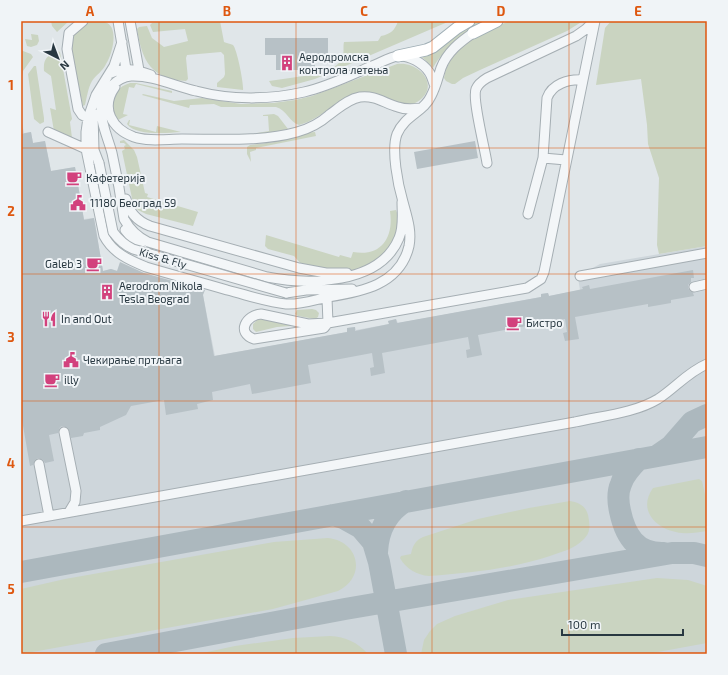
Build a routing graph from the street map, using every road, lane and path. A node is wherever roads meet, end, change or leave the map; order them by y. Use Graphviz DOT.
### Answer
graph roads {
  1 [pos="83,21"];
  2 [pos="112,21"];
  3 [pos="469,21"];
  4 [pos="497,21"];
  5 [pos="595,21"];
  6 [pos="119,25"];
  7 [pos="131,26"];
  8 [pos="473,33"];
  9 [pos="122,42"];
  10 [pos="398,56"];
  11 [pos="139,70"];
  12 [pos="110,74"];
  13 [pos="123,76"];
  14 [pos="583,80"];
  15 [pos="164,82"];
  16 [pos="435,86"];
  17 [pos="92,108"];
  18 [pos="423,108"];
  19 [pos="88,118"];
  20 [pos="48,132"];
  21 [pos="108,138"];
  22 [pos="86,152"];
  23 [pos="543,158"];
  24 [pos="566,160"];
  25 [pos="487,163"];
  26 [pos="402,202"];
  27 [pos="528,214"];
  28 [pos="707,253"];
  29 [pos="366,271"];
  30 [pos="580,276"];
  31 [pos="307,281"];
  32 [pos="707,284"];
  33 [pos="694,287"];
  34 [pos="326,294"];
  35 [pos="328,323"];
  36 [pos="707,364"];
  37 [pos="64,432"];
  38 [pos="39,464"];
  39 [pos="69,512"];
  40 [pos="49,516"];
  41 [pos="21,521"];
  1 -- 19 [label="street"];
  2 -- 6 [label="street"];
  3 -- 10 [label="main road"];
  4 -- 8 [label="main road"];
  5 -- 14 [label="street"];
  5 -- 25 [label="street"];
  6 -- 7 [label="street"];
  6 -- 9 [label="street"];
  7 -- 11 [label="street"];
  8 -- 16 [label="street"];
  9 -- 12 [label="street"];
  9 -- 13 [label="street"];
  10 -- 15 [label="street"];
  10 -- 16 [label="street"];
  11 -- 13 [label="street"];
  11 -- 15 [label="street"];
  12 -- 13 [label="street"];
  12 -- 17 [label="street"];
  13 -- 15 [label="street"];
  13 -- 18 [label="street"];
  13 -- 21 [label="street"];
  14 -- 23 [label="street"];
  14 -- 24 [label="street"];
  16 -- 18 [label="street"];
  17 -- 19 [label="street"];
  17 -- 34 [label="street, Kiss & Fly, bridge"];
  18 -- 26 [label="street"];
  19 -- 22 [label="street"];
  20 -- 22 [label="street"];
  21 -- 29 [label="street"];
  21 -- 31 [label="street"];
  21 -- 31 [label="street"];
  22 -- 34 [label="street"];
  23 -- 24 [label="street"];
  23 -- 27 [label="street"];
  24 -- 35 [label="street"];
  26 -- 29 [label="street"];
  26 -- 34 [label="street"];
  28 -- 30 [label="street"];
  29 -- 31 [label="street"];
  32 -- 33 [label="street"];
  34 -- 35 [label="street"];
  35 -- 35 [label="street"];
  36 -- 39 [label="street"];
  37 -- 39 [label="street"];
  38 -- 40 [label="street"];
  39 -- 40 [label="street"];
  40 -- 41 [label="street"];
}
